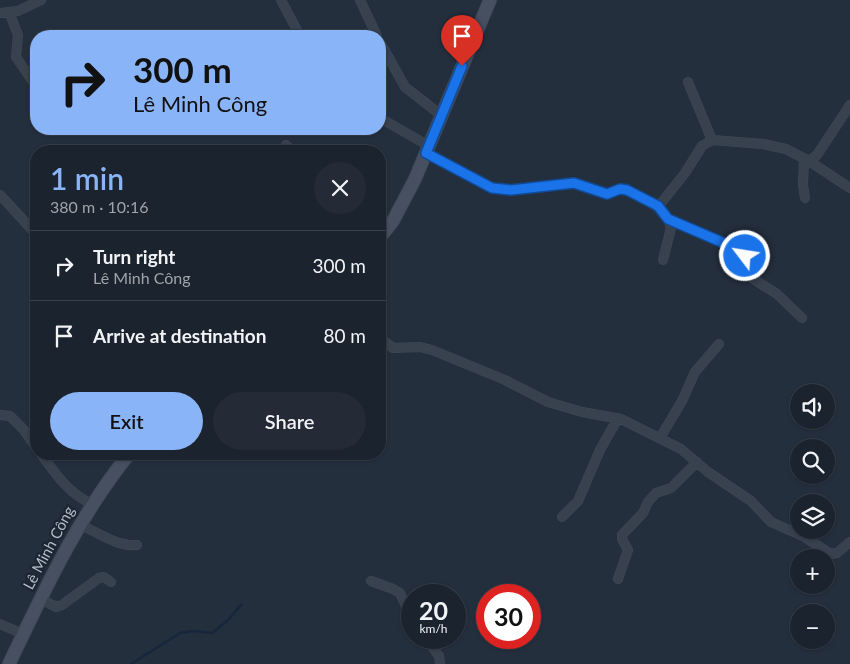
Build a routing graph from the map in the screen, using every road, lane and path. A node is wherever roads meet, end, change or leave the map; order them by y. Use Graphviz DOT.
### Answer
graph roads {
  1 [pos="41,0"];
  2 [pos="281,0"];
  3 [pos="360,0"];
  4 [pos="490,0"];
  5 [pos="4,12"];
  6 [pos="297,30"];
  7 [pos="374,30"];
  8 [pos="386,53"];
  9 [pos="30,77"];
  10 [pos="688,82"];
  11 [pos="850,104"];
  12 [pos="441,115"];
  13 [pos="386,122"];
  14 [pos="712,140"];
  15 [pos="428,149"];
  16 [pos="806,160"];
  17 [pos="850,188"];
  18 [pos="0,195"];
  19 [pos="805,198"];
  20 [pos="658,206"];
  21 [pos="668,219"];
  22 [pos="386,225"];
  23 [pos="30,228"];
  24 [pos="663,260"];
  25 [pos="802,318"];
  26 [pos="386,343"];
  27 [pos="719,344"];
  28 [pos="0,415"];
  29 [pos="618,418"];
  30 [pos="30,432"];
  31 [pos="660,438"];
  32 [pos="46,460"];
  33 [pos="125,460"];
  34 [pos="697,462"];
  35 [pos="92,504"];
  36 [pos="562,517"];
  37 [pos="79,524"];
  38 [pos="790,528"];
  39 [pos="814,539"];
  40 [pos="850,542"];
  41 [pos="137,544"];
  42 [pos="618,579"];
  43 [pos="371,581"];
  44 [pos="111,582"];
  45 [pos="401,595"];
  46 [pos="41,599"];
  47 [pos="0,624"];
  48 [pos="23,634"];
  49 [pos="434,649"];
  50 [pos="9,664"];
  51 [pos="440,664"];
  1 -- 5 [label="street"];
  2 -- 6 [label="street"];
  3 -- 7 [label="street"];
  4 -- 12 [label="main road"];
  5 -- 9 [label="street"];
  8 -- 12 [label="street"];
  10 -- 14 [label="street"];
  11 -- 16 [label="street"];
  12 -- 15 [label="main road"];
  13 -- 15 [label="street"];
  14 -- 16 [label="street"];
  14 -- 20 [label="street"];
  15 -- 20 [label="street"];
  15 -- 22 [label="main road"];
  16 -- 17 [label="street"];
  16 -- 19 [label="street"];
  18 -- 23 [label="street"];
  20 -- 21 [label="street"];
  21 -- 24 [label="street"];
  21 -- 25 [label="street"];
  26 -- 29 [label="street"];
  27 -- 31 [label="street"];
  28 -- 30 [label="street"];
  29 -- 31 [label="street"];
  29 -- 36 [label="street"];
  31 -- 34 [label="street"];
  32 -- 35 [label="street"];
  33 -- 35 [label="main road, Lê Minh Công"];
  34 -- 38 [label="street"];
  34 -- 42 [label="street"];
  35 -- 37 [label="main road, Lê Minh Công"];
  37 -- 41 [label="street"];
  37 -- 46 [label="main road, Lê Minh Công"];
  39 -- 40 [label="street"];
  43 -- 45 [label="street"];
  44 -- 46 [label="street"];
  46 -- 48 [label="main road, Lê Minh Công"];
  47 -- 48 [label="street"];
  48 -- 50 [label="main road, Lê Minh Công"];
  49 -- 51 [label="street"];
}
